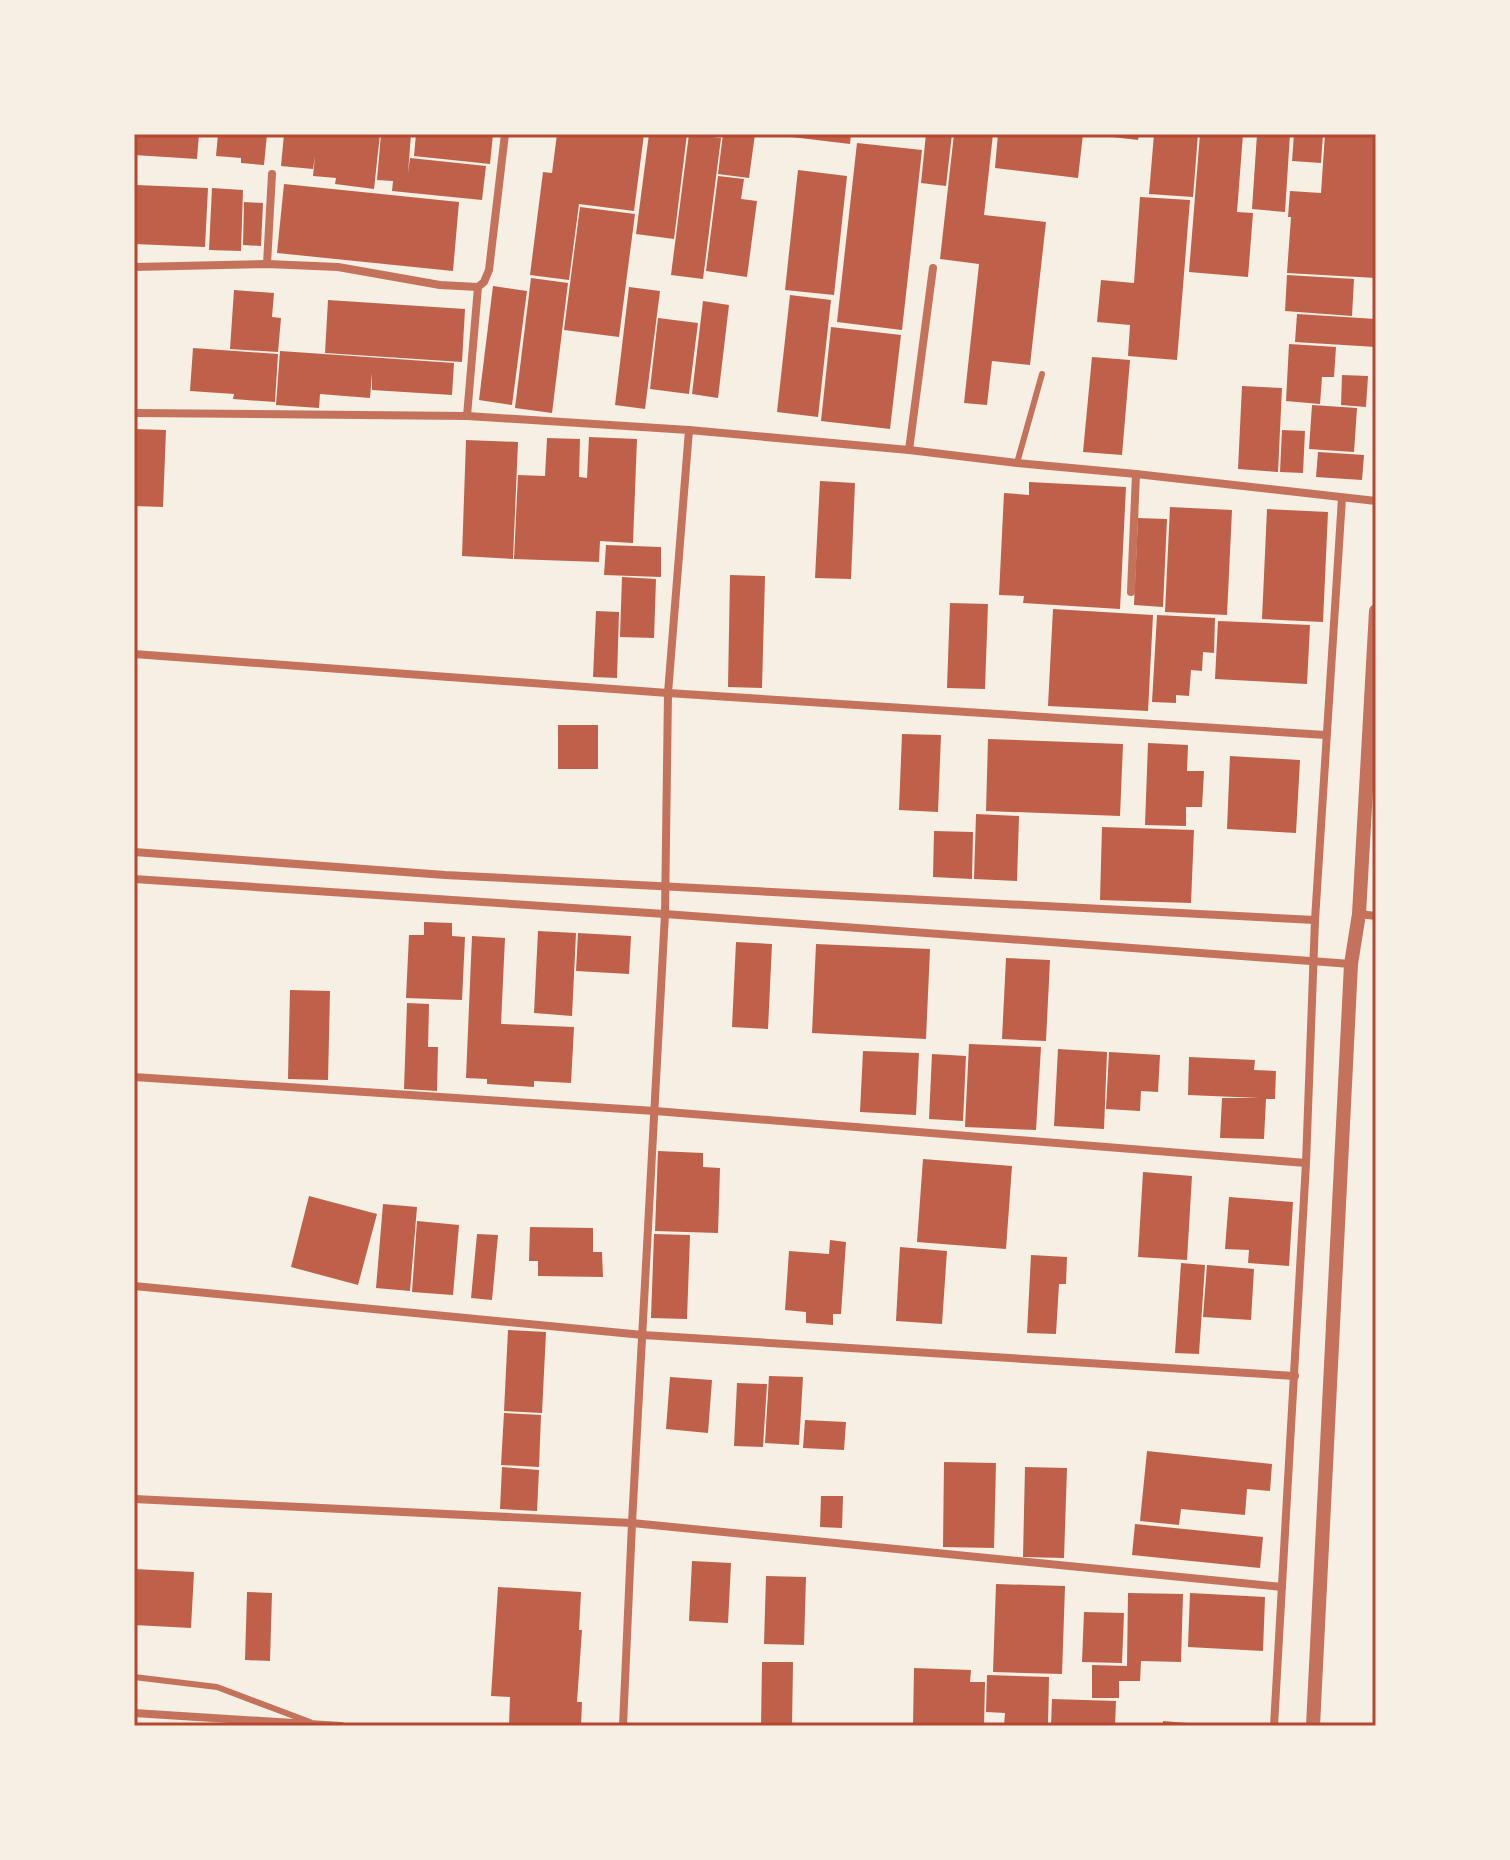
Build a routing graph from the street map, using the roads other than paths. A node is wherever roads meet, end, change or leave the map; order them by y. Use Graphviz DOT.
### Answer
graph roads {
  1 [pos="505,134"];
  2 [pos="272,174"];
  3 [pos="267,264"];
  4 [pos="134,267"];
  5 [pos="933,268"];
  6 [pos="478,287"];
  7 [pos="1042,374"];
  8 [pos="134,413"];
  9 [pos="467,416"];
  10 [pos="689,430"];
  11 [pos="909,450"];
  12 [pos="1017,463"];
  13 [pos="1136,474"];
  14 [pos="1342,498"];
  15 [pos="1376,501"];
  16 [pos="1131,592"];
  17 [pos="1376,611"];
  18 [pos="134,654"];
  19 [pos="668,693"];
  20 [pos="1326,735"];
  21 [pos="134,852"];
  22 [pos="134,879"];
  23 [pos="666,885"];
  24 [pos="665,914"];
  25 [pos="1359,914"];
  26 [pos="1376,916"];
  27 [pos="1315,920"];
  28 [pos="1316,962"];
  29 [pos="1347,964"];
  30 [pos="134,1077"];
  31 [pos="655,1111"];
  32 [pos="1306,1163"];
  33 [pos="134,1286"];
  34 [pos="643,1335"];
  35 [pos="1295,1376"];
  36 [pos="134,1499"];
  37 [pos="632,1523"];
  38 [pos="1282,1587"];
  39 [pos="134,1677"];
  40 [pos="134,1713"];
  41 [pos="317,1725"];
  42 [pos="341,1726"];
  43 [pos="623,1726"];
  44 [pos="1274,1726"];
  45 [pos="1313,1726"];
  1 -- 6 [label="street"];
  2 -- 3 [label="street"];
  3 -- 4 [label="street"];
  3 -- 6 [label="street"];
  5 -- 11 [label="street"];
  6 -- 9 [label="street"];
  7 -- 12 [label="lane"];
  8 -- 9 [label="street"];
  9 -- 10 [label="street"];
  10 -- 11 [label="street"];
  10 -- 19 [label="street"];
  11 -- 12 [label="street"];
  12 -- 13 [label="street"];
  13 -- 14 [label="street"];
  13 -- 16 [label="street"];
  14 -- 15 [label="street"];
  14 -- 20 [label="street"];
  17 -- 25 [label="street"];
  18 -- 19 [label="street"];
  19 -- 20 [label="street"];
  19 -- 23 [label="street"];
  20 -- 27 [label="street"];
  21 -- 23 [label="street"];
  22 -- 24 [label="street"];
  23 -- 24 [label="street"];
  23 -- 27 [label="street"];
  24 -- 28 [label="street"];
  24 -- 31 [label="street"];
  25 -- 26 [label="street"];
  25 -- 29 [label="street"];
  27 -- 28 [label="street"];
  28 -- 29 [label="street"];
  28 -- 32 [label="street"];
  29 -- 45 [label="street"];
  30 -- 31 [label="street"];
  31 -- 32 [label="street"];
  31 -- 34 [label="street"];
  32 -- 35 [label="street"];
  33 -- 34 [label="street"];
  34 -- 35 [label="street"];
  34 -- 37 [label="street"];
  35 -- 38 [label="street"];
  36 -- 37 [label="street"];
  37 -- 38 [label="street"];
  37 -- 43 [label="street"];
  38 -- 44 [label="street"];
  39 -- 41 [label="lane"];
  40 -- 41 [label="street"];
  41 -- 42 [label="street"];
}
